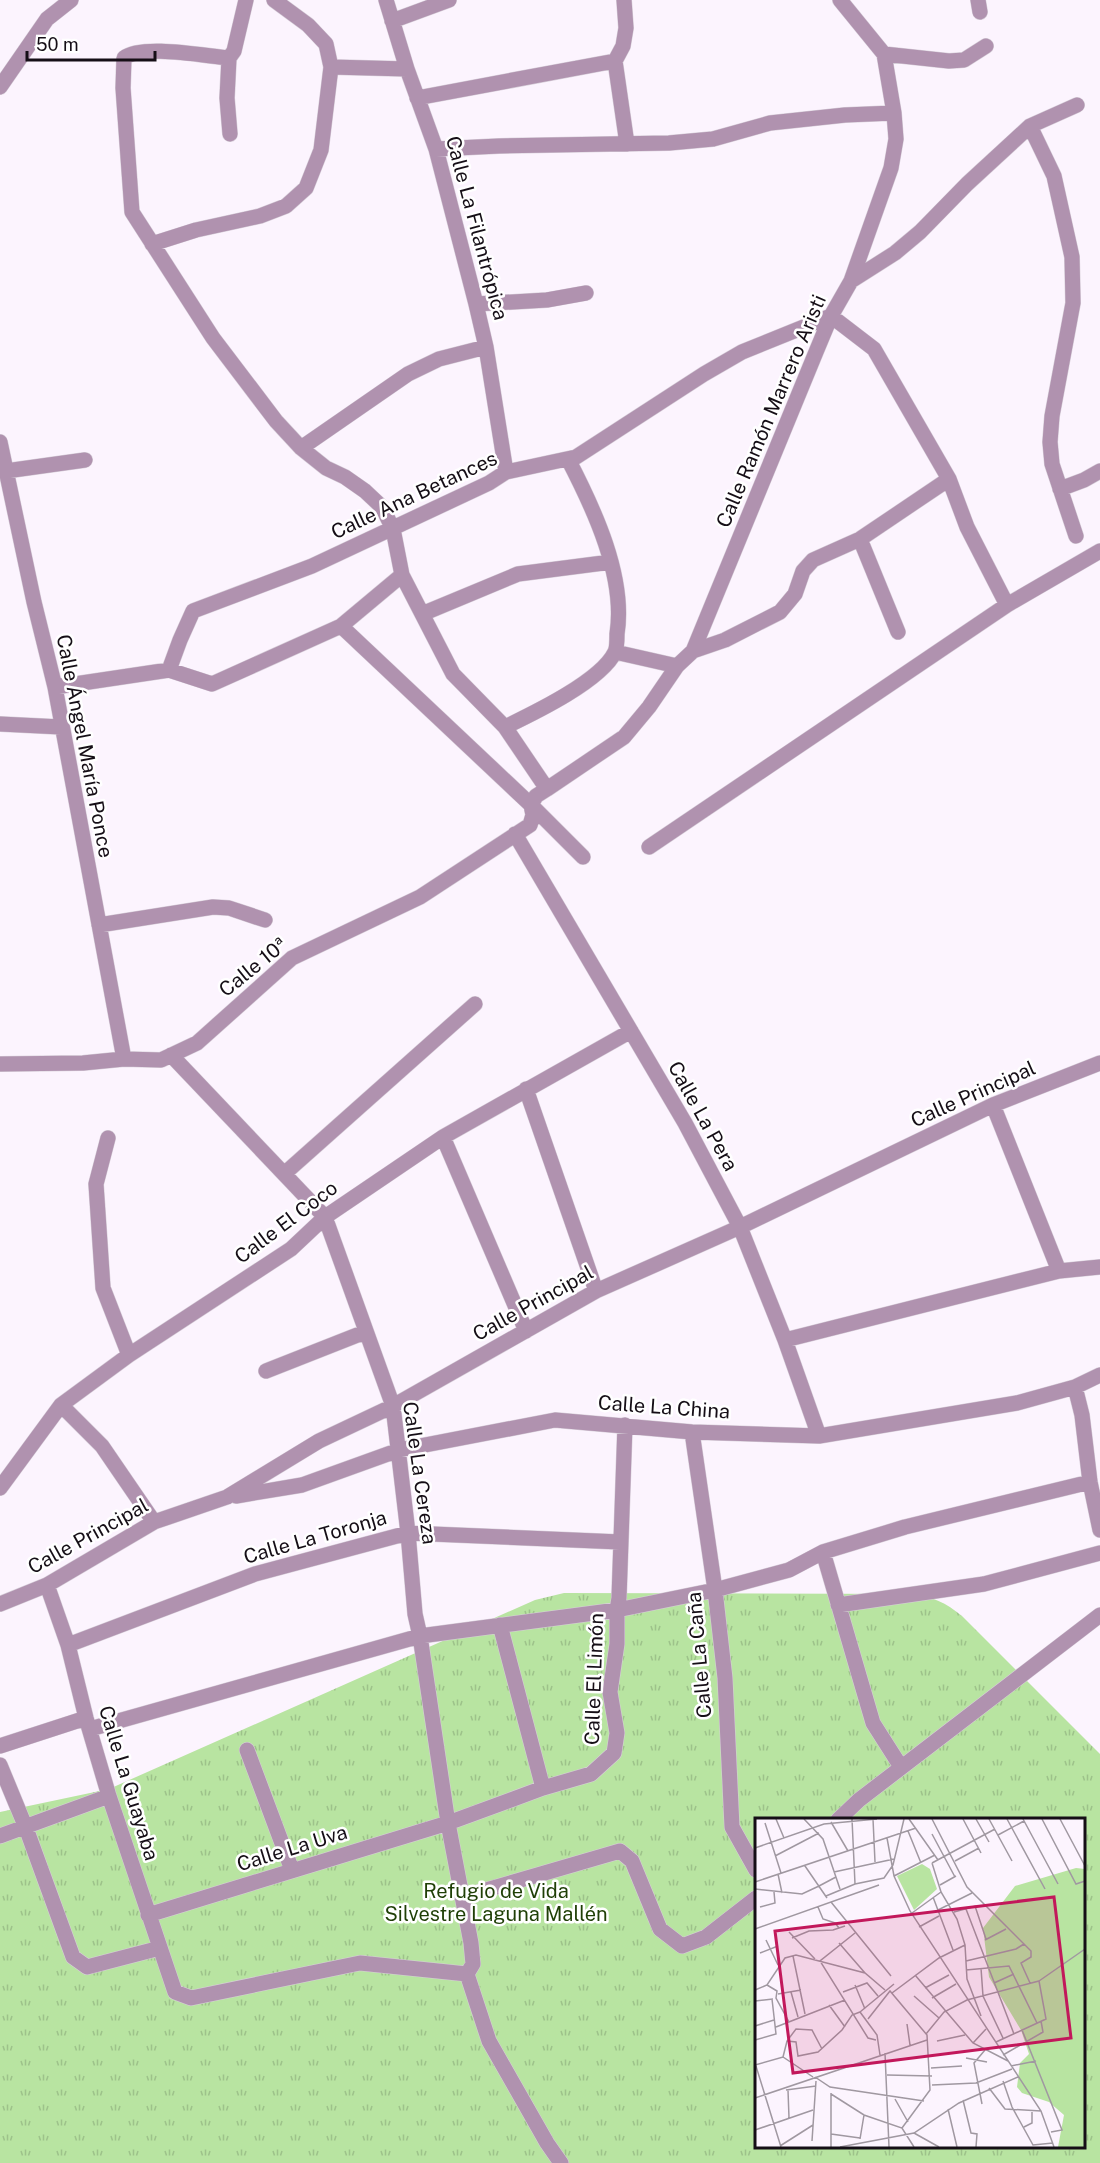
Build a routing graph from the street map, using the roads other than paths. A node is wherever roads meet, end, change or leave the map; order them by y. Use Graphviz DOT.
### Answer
graph roads {
  1 [pos="71,0"];
  2 [pos="246,0"];
  3 [pos="274,0"];
  4 [pos="386,0"];
  5 [pos="449,0"];
  6 [pos="624,0"];
  7 [pos="840,0"];
  8 [pos="392,21"];
  9 [pos="986,46"];
  10 [pos="884,54"];
  11 [pos="229,58"];
  12 [pos="615,61"];
  13 [pos="331,67"];
  14 [pos="407,69"];
  15 [pos="0,87"];
  16 [pos="417,98"];
  17 [pos="1077,105"];
  18 [pos="894,113"];
  19 [pos="1030,126"];
  20 [pos="230,134"];
  21 [pos="627,144"];
  22 [pos="436,149"];
  23 [pos="152,244"];
  24 [pos="851,281"];
  25 [pos="586,293"];
  26 [pos="476,304"];
  27 [pos="831,316"];
  28 [pos="486,347"];
  29 [pos="0,442"];
  30 [pos="301,448"];
  31 [pos="568,459"];
  32 [pos="85,460"];
  33 [pos="6,471"];
  34 [pos="1100,471"];
  35 [pos="506,472"];
  36 [pos="949,479"];
  37 [pos="1060,489"];
  38 [pos="393,529"];
  39 [pos="1076,536"];
  40 [pos="860,539"];
  41 [pos="1100,551"];
  42 [pos="611,562"];
  43 [pos="402,575"];
  44 [pos="1007,605"];
  45 [pos="422,614"];
  46 [pos="341,626"];
  47 [pos="898,632"];
  48 [pos="693,651"];
  49 [pos="615,652"];
  50 [pos="677,666"];
  51 [pos="169,670"];
  52 [pos="55,687"];
  53 [pos="0,724"];
  54 [pos="61,727"];
  55 [pos="505,727"];
  56 [pos="547,789"];
  57 [pos="531,805"];
  58 [pos="515,834"];
  59 [pos="649,847"];
  60 [pos="583,857"];
  61 [pos="265,920"];
  62 [pos="99,925"];
  63 [pos="475,1004"];
  64 [pos="631,1031"];
  65 [pos="171,1055"];
  66 [pos="124,1059"];
  67 [pos="1100,1062"];
  68 [pos="0,1064"];
  69 [pos="526,1089"];
  70 [pos="993,1105"];
  71 [pos="443,1137"];
  72 [pos="108,1138"];
  73 [pos="284,1174"];
  74 [pos="325,1217"];
  75 [pos="740,1227"];
  76 [pos="1100,1267"];
  77 [pos="1059,1271"];
  78 [pos="596,1291"];
  79 [pos="526,1331"];
  80 [pos="365,1332"];
  81 [pos="785,1340"];
  82 [pos="129,1355"];
  83 [pos="266,1371"];
  84 [pos="1100,1375"];
  85 [pos="1075,1387"];
  86 [pos="61,1405"];
  87 [pos="393,1406"];
  88 [pos="625,1425"];
  89 [pos="692,1432"];
  90 [pos="819,1436"];
  91 [pos="399,1450"];
  92 [pos="1090,1482"];
  93 [pos="0,1488"];
  94 [pos="226,1497"];
  95 [pos="154,1522"];
  96 [pos="1100,1530"];
  97 [pos="408,1533"];
  98 [pos="620,1542"];
  99 [pos="823,1552"];
  100 [pos="1100,1553"];
  101 [pos="47,1585"];
  102 [pos="715,1590"];
  103 [pos="0,1604"];
  104 [pos="837,1605"];
  105 [pos="616,1610"];
  106 [pos="1100,1615"];
  107 [pos="500,1625"];
  108 [pos="420,1636"];
  109 [pos="68,1645"];
  110 [pos="88,1724"];
  111 [pos="0,1746"];
  112 [pos="248,1750"];
  113 [pos="0,1766"];
  114 [pos="901,1767"];
  115 [pos="543,1788"];
  116 [pos="109,1796"];
  117 [pos="840,1818"];
  118 [pos="448,1823"];
  119 [pos="26,1828"];
  120 [pos="0,1836"];
  121 [pos="755,1868"];
  122 [pos="292,1870"];
  123 [pos="462,1897"];
  124 [pos="755,1899"];
  125 [pos="148,1914"];
  126 [pos="160,1948"];
  127 [pos="470,1969"];
  128 [pos="561,2163"];
  1 -- 15 [label="street"];
  2 -- 11 [label="street"];
  3 -- 13 [label="street"];
  4 -- 8 [label="street, Calle La Filantrópica"];
  5 -- 8 [label="street"];
  6 -- 12 [label="street"];
  7 -- 10 [label="street, Calle Ramón Marrero Aristi"];
  8 -- 14 [label="street, Calle La Filantrópica"];
  9 -- 10 [label="street"];
  10 -- 18 [label="street, Calle Ramón Marrero Aristi"];
  11 -- 20 [label="street"];
  11 -- 23 [label="street"];
  12 -- 16 [label="street"];
  12 -- 21 [label="street"];
  13 -- 14 [label="street"];
  13 -- 23 [label="street"];
  14 -- 16 [label="street, Calle La Filantrópica"];
  16 -- 22 [label="street, Calle La Filantrópica"];
  17 -- 19 [label="street"];
  18 -- 21 [label="street"];
  18 -- 24 [label="street, Calle Ramón Marrero Aristi"];
  19 -- 24 [label="street"];
  19 -- 37 [label="street"];
  21 -- 22 [label="street"];
  22 -- 26 [label="street, Calle La Filantrópica"];
  23 -- 30 [label="street"];
  24 -- 27 [label="street, Calle Ramón Marrero Aristi"];
  25 -- 26 [label="street"];
  26 -- 28 [label="street, Calle La Filantrópica"];
  27 -- 31 [label="street, Calle Ana Betances"];
  27 -- 36 [label="street"];
  27 -- 48 [label="street, Calle Ramón Marrero Aristi"];
  28 -- 30 [label="street"];
  28 -- 35 [label="street, Calle La Filantrópica"];
  29 -- 33 [label="street, Calle Ángel María Ponce"];
  30 -- 38 [label="street"];
  31 -- 35 [label="street, Calle Ana Betances"];
  31 -- 42 [label="street"];
  32 -- 33 [label="street"];
  33 -- 52 [label="street, Calle Ángel María Ponce"];
  34 -- 37 [label="street"];
  35 -- 38 [label="street, Calle Ana Betances"];
  36 -- 40 [label="street"];
  36 -- 44 [label="street"];
  37 -- 39 [label="street"];
  38 -- 43 [label="street"];
  38 -- 51 [label="street, Calle Ana Betances"];
  40 -- 47 [label="street"];
  40 -- 48 [label="street"];
  41 -- 44 [label="street"];
  42 -- 45 [label="street"];
  42 -- 49 [label="street"];
  43 -- 45 [label="street"];
  43 -- 46 [label="street"];
  44 -- 59 [label="street"];
  45 -- 55 [label="street"];
  46 -- 51 [label="street"];
  46 -- 57 [label="street"];
  48 -- 50 [label="street, Calle Ramón Marrero Aristi"];
  49 -- 50 [label="street"];
  49 -- 55 [label="street"];
  50 -- 56 [label="street, Calle Ramón Marrero Aristi"];
  51 -- 52 [label="street"];
  52 -- 54 [label="street, Calle Ángel María Ponce"];
  53 -- 54 [label="street"];
  54 -- 62 [label="street, Calle Ángel María Ponce"];
  55 -- 56 [label="street"];
  56 -- 57 [label="street, Calle Ramón Marrero Aristi"];
  57 -- 58 [label="street, Calle 10ª"];
  57 -- 60 [label="street"];
  58 -- 64 [label="street, Calle La Pera"];
  58 -- 65 [label="street, Calle 10ª"];
  61 -- 62 [label="street"];
  62 -- 66 [label="street, Calle Ángel María Ponce"];
  63 -- 73 [label="street"];
  64 -- 69 [label="street, Calle El Coco"];
  64 -- 75 [label="street, Calle La Pera"];
  65 -- 66 [label="street, Calle 10ª"];
  65 -- 73 [label="street, Calle La Cereza"];
  66 -- 68 [label="street, Calle 10ª"];
  67 -- 70 [label="street, Calle Principal"];
  69 -- 71 [label="street, Calle El Coco"];
  69 -- 78 [label="street"];
  70 -- 75 [label="street, Calle Principal"];
  70 -- 77 [label="street"];
  71 -- 74 [label="street, Calle El Coco"];
  71 -- 79 [label="street"];
  72 -- 82 [label="street"];
  73 -- 74 [label="street, Calle La Cereza"];
  74 -- 80 [label="street, Calle La Cereza"];
  74 -- 82 [label="street, Calle El Coco"];
  75 -- 78 [label="street, Calle Principal"];
  75 -- 81 [label="street, Calle La Pera"];
  76 -- 77 [label="street"];
  77 -- 81 [label="street"];
  78 -- 79 [label="street, Calle Principal"];
  79 -- 87 [label="street, Calle Principal"];
  80 -- 83 [label="street"];
  80 -- 87 [label="street, Calle La Cereza"];
  81 -- 90 [label="street, Calle La Pera"];
  82 -- 86 [label="street, Calle El Coco"];
  84 -- 85 [label="street, Calle La China"];
  85 -- 90 [label="street, Calle La China"];
  85 -- 92 [label="street"];
  86 -- 93 [label="street, Calle El Coco"];
  86 -- 95 [label="street"];
  87 -- 91 [label="street, Calle La Cereza"];
  87 -- 94 [label="street, Calle Principal"];
  88 -- 89 [label="street, Calle La China"];
  88 -- 91 [label="street, Calle La China"];
  88 -- 98 [label="street, Calle El Limón"];
  89 -- 90 [label="street, Calle La China"];
  89 -- 102 [label="street, Calle La Caña"];
  91 -- 94 [label="street, Calle La China"];
  91 -- 97 [label="street, Calle La Cereza"];
  92 -- 96 [label="street"];
  92 -- 99 [label="street"];
  94 -- 95 [label="street, Calle Principal"];
  95 -- 101 [label="street, Calle Principal"];
  97 -- 98 [label="street, Calle La Toronja"];
  97 -- 108 [label="street, Calle La Cereza"];
  97 -- 109 [label="street, Calle La Toronja"];
  98 -- 105 [label="street, Calle El Limón"];
  99 -- 102 [label="street"];
  99 -- 104 [label="street"];
  100 -- 104 [label="street"];
  101 -- 103 [label="street, Calle Principal"];
  101 -- 109 [label="street, Calle La Guayaba"];
  102 -- 105 [label="street"];
  102 -- 121 [label="street, Calle La Caña"];
  104 -- 114 [label="street"];
  105 -- 107 [label="street"];
  105 -- 115 [label="street, Calle El Limón"];
  106 -- 114 [label="street"];
  107 -- 108 [label="street"];
  107 -- 115 [label="street"];
  108 -- 110 [label="street"];
  108 -- 118 [label="street, Calle La Cereza"];
  109 -- 110 [label="street, Calle La Guayaba"];
  110 -- 111 [label="street"];
  110 -- 116 [label="street, Calle La Guayaba"];
  112 -- 122 [label="street"];
  113 -- 119 [label="street"];
  114 -- 117 [label="street"];
  115 -- 118 [label="street, Calle El Limón"];
  116 -- 119 [label="street"];
  116 -- 125 [label="street, Calle La Guayaba"];
  118 -- 122 [label="street, Calle La Uva"];
  118 -- 123 [label="street, Calle La Cereza"];
  119 -- 120 [label="street"];
  119 -- 126 [label="street"];
  122 -- 125 [label="street, Calle La Uva"];
  123 -- 124 [label="street"];
  123 -- 127 [label="street, Calle La Cereza"];
  125 -- 126 [label="street, Calle La Guayaba"];
  126 -- 127 [label="street, Calle La Guayaba"];
  127 -- 128 [label="street, Calle La Cereza"];
}
